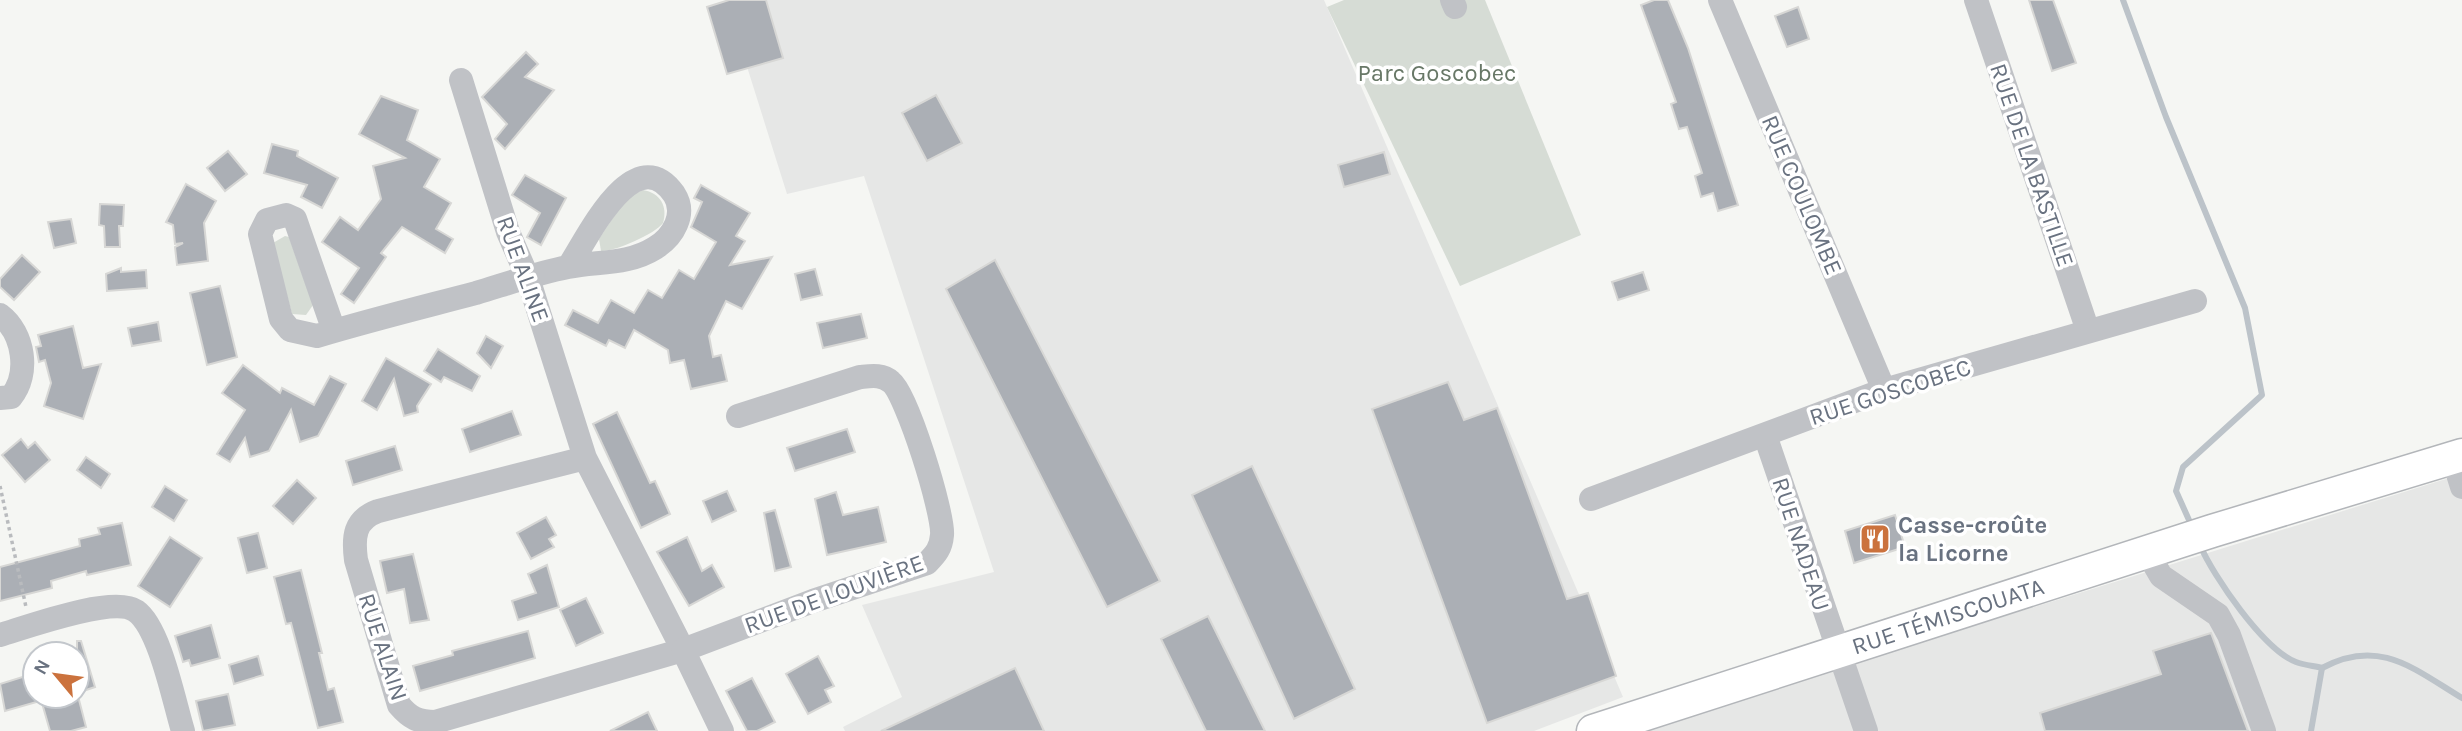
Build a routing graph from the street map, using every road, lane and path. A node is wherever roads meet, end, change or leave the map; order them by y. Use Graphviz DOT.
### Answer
graph roads {
  1 [pos="1720,0"];
  2 [pos="1976,0"];
  3 [pos="461,80"];
  4 [pos="569,267"];
  5 [pos="528,278"];
  6 [pos="2195,301"];
  7 [pos="0,315"];
  8 [pos="334,331"];
  9 [pos="2088,331"];
  10 [pos="1884,390"];
  11 [pos="0,398"];
  12 [pos="738,416"];
  13 [pos="1765,435"];
  14 [pos="585,458"];
  15 [pos="2459,466"];
  16 [pos="0,486"];
  17 [pos="1591,499"];
  18 [pos="2147,552"];
  19 [pos="30,626"];
  20 [pos="0,635"];
  21 [pos="683,650"];
  22 [pos="1837,652"];
  23 [pos="183,731"];
  24 [pos="722,731"];
  25 [pos="1593,731"];
  26 [pos="1866,731"];
  27 [pos="2264,731"];
  1 -- 10 [label="street, RUE COULOMBE"];
  2 -- 9 [label="street, RUE DE LA BASTILLE"];
  3 -- 5 [label="street, RUE ALINE"];
  4 -- 5 [label="street"];
  5 -- 8 [label="street"];
  5 -- 14 [label="street, RUE ALINE"];
  6 -- 9 [label="street, RUE GOSCOBEC"];
  7 -- 11 [label="street"];
  8 -- 8 [label="street"];
  9 -- 10 [label="street, RUE GOSCOBEC"];
  10 -- 13 [label="street, RUE GOSCOBEC"];
  12 -- 21 [label="street, RUE DE LOUVIÈRE"];
  13 -- 17 [label="street, RUE GOSCOBEC"];
  13 -- 22 [label="street, RUE NADEAU"];
  14 -- 21 [label="street"];
  14 -- 21 [label="street, RUE ALAIN"];
  15 -- 18 [label="main road, RUE TÉMISCOUATA"];
  16 -- 19 [label="path"];
  18 -- 22 [label="main road, RUE TÉMISCOUATA"];
  18 -- 27 [label="street"];
  19 -- 20 [label="street"];
  19 -- 23 [label="street"];
  21 -- 24 [label="street"];
  22 -- 25 [label="main road, RUE TÉMISCOUATA"];
  22 -- 26 [label="street, RUE NADEAU"];
}
